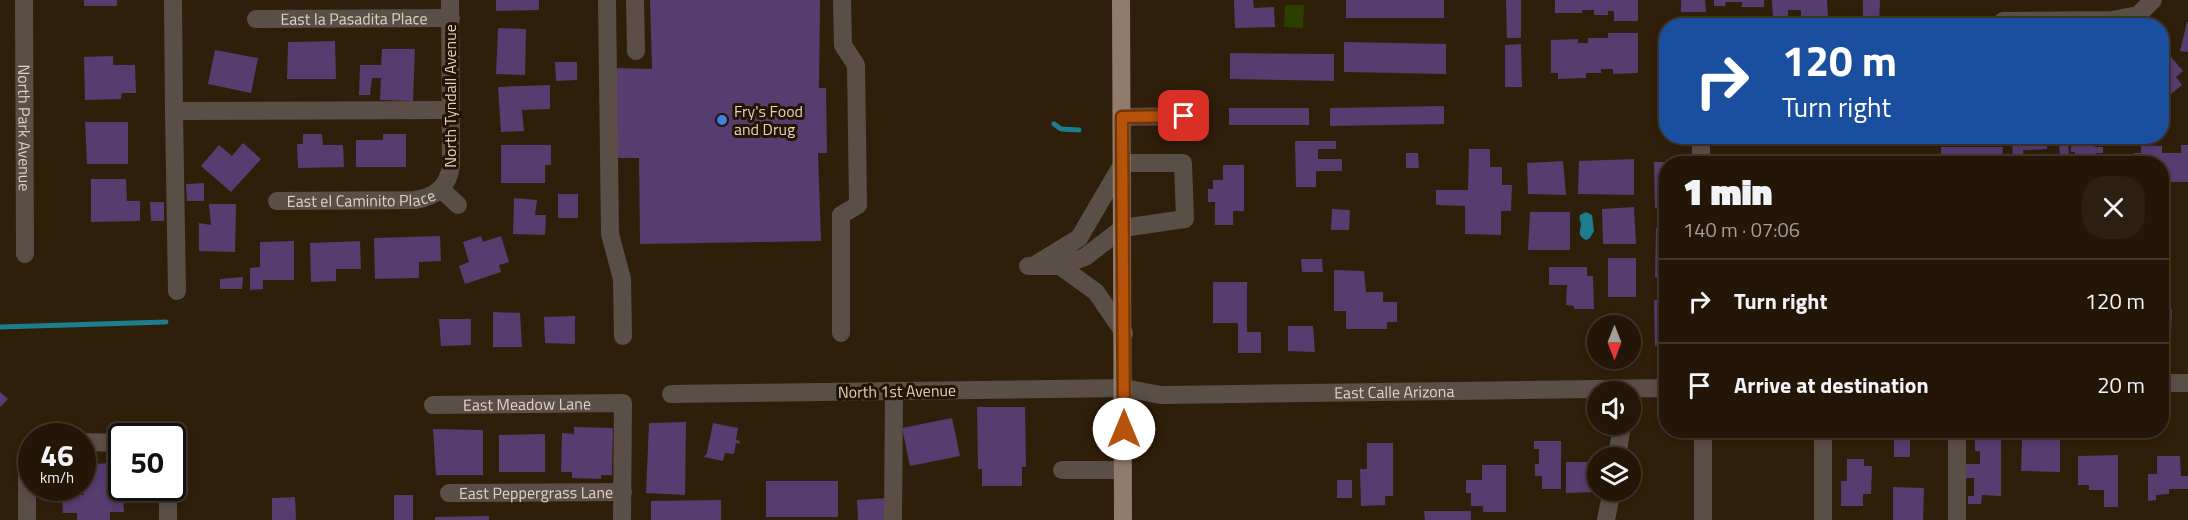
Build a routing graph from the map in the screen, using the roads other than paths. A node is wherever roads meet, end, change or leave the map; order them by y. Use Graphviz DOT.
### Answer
graph roads {
  1 [pos="24,0"];
  2 [pos="173,0"];
  3 [pos="450,0"];
  4 [pos="607,0"];
  5 [pos="634,0"];
  6 [pos="842,0"];
  7 [pos="1121,0"];
  8 [pos="2153,0"];
  9 [pos="451,18"];
  10 [pos="2125,18"];
  11 [pos="256,19"];
  12 [pos="636,51"];
  13 [pos="451,110"];
  14 [pos="174,111"];
  15 [pos="1184,116"];
  16 [pos="1122,117"];
  17 [pos="1123,164"];
  18 [pos="441,189"];
  19 [pos="277,201"];
  20 [pos="458,205"];
  21 [pos="1123,228"];
  22 [pos="26,254"];
  23 [pos="1060,266"];
  24 [pos="177,291"];
  25 [pos="841,333"];
  26 [pos="1124,333"];
  27 [pos="623,336"];
  28 [pos="2169,383"];
  29 [pos="2188,383"];
  30 [pos="1124,388"];
  31 [pos="1659,388"];
  32 [pos="1641,389"];
  33 [pos="1587,390"];
  34 [pos="894,391"];
  35 [pos="671,394"];
  36 [pos="433,405"];
  37 [pos="1703,438"];
  38 [pos="1823,438"];
  39 [pos="1957,438"];
  40 [pos="1062,470"];
  41 [pos="1123,470"];
  42 [pos="623,492"];
  43 [pos="449,493"];
  44 [pos="27,501"];
  45 [pos="168,501"];
  46 [pos="1610,501"];
  47 [pos="27,520"];
  48 [pos="168,520"];
  49 [pos="622,520"];
  50 [pos="893,520"];
  51 [pos="1123,520"];
  52 [pos="1606,520"];
  53 [pos="1703,520"];
  54 [pos="1822,520"];
  55 [pos="1957,520"];
  1 -- 22 [label="street, North Park Avenue"];
  2 -- 14 [label="street"];
  3 -- 9 [label="street, North Tyndall Avenue"];
  4 -- 27 [label="street"];
  5 -- 12 [label="street"];
  6 -- 25 [label="street"];
  7 -- 16 [label="main road"];
  8 -- 10 [label="street"];
  9 -- 11 [label="street, East la Pasadita Place"];
  9 -- 13 [label="street, North Tyndall Avenue"];
  13 -- 14 [label="street"];
  13 -- 18 [label="street, North Tyndall Avenue"];
  14 -- 24 [label="street"];
  15 -- 16 [label="street"];
  16 -- 17 [label="main road"];
  17 -- 21 [label="main road"];
  17 -- 21 [label="street"];
  17 -- 23 [label="street"];
  18 -- 19 [label="street, East el Caminito Place"];
  18 -- 20 [label="street"];
  21 -- 23 [label="street"];
  21 -- 26 [label="main road"];
  23 -- 26 [label="street"];
  26 -- 30 [label="main road"];
  28 -- 29 [label="street"];
  30 -- 33 [label="street, East Calle Arizona"];
  30 -- 34 [label="street, North 1st Avenue"];
  30 -- 41 [label="main road"];
  31 -- 32 [label="street, East Calle Arizona"];
  34 -- 35 [label="street, North 1st Avenue"];
  34 -- 50 [label="street"];
  36 -- 42 [label="street, East Meadow Lane"];
  37 -- 53 [label="street"];
  38 -- 54 [label="street"];
  39 -- 55 [label="street"];
  40 -- 41 [label="street"];
  41 -- 51 [label="main road"];
  42 -- 43 [label="street, East Peppergrass Lane"];
  42 -- 49 [label="street"];
  44 -- 47 [label="street"];
  45 -- 48 [label="street"];
  46 -- 52 [label="street"];
}
